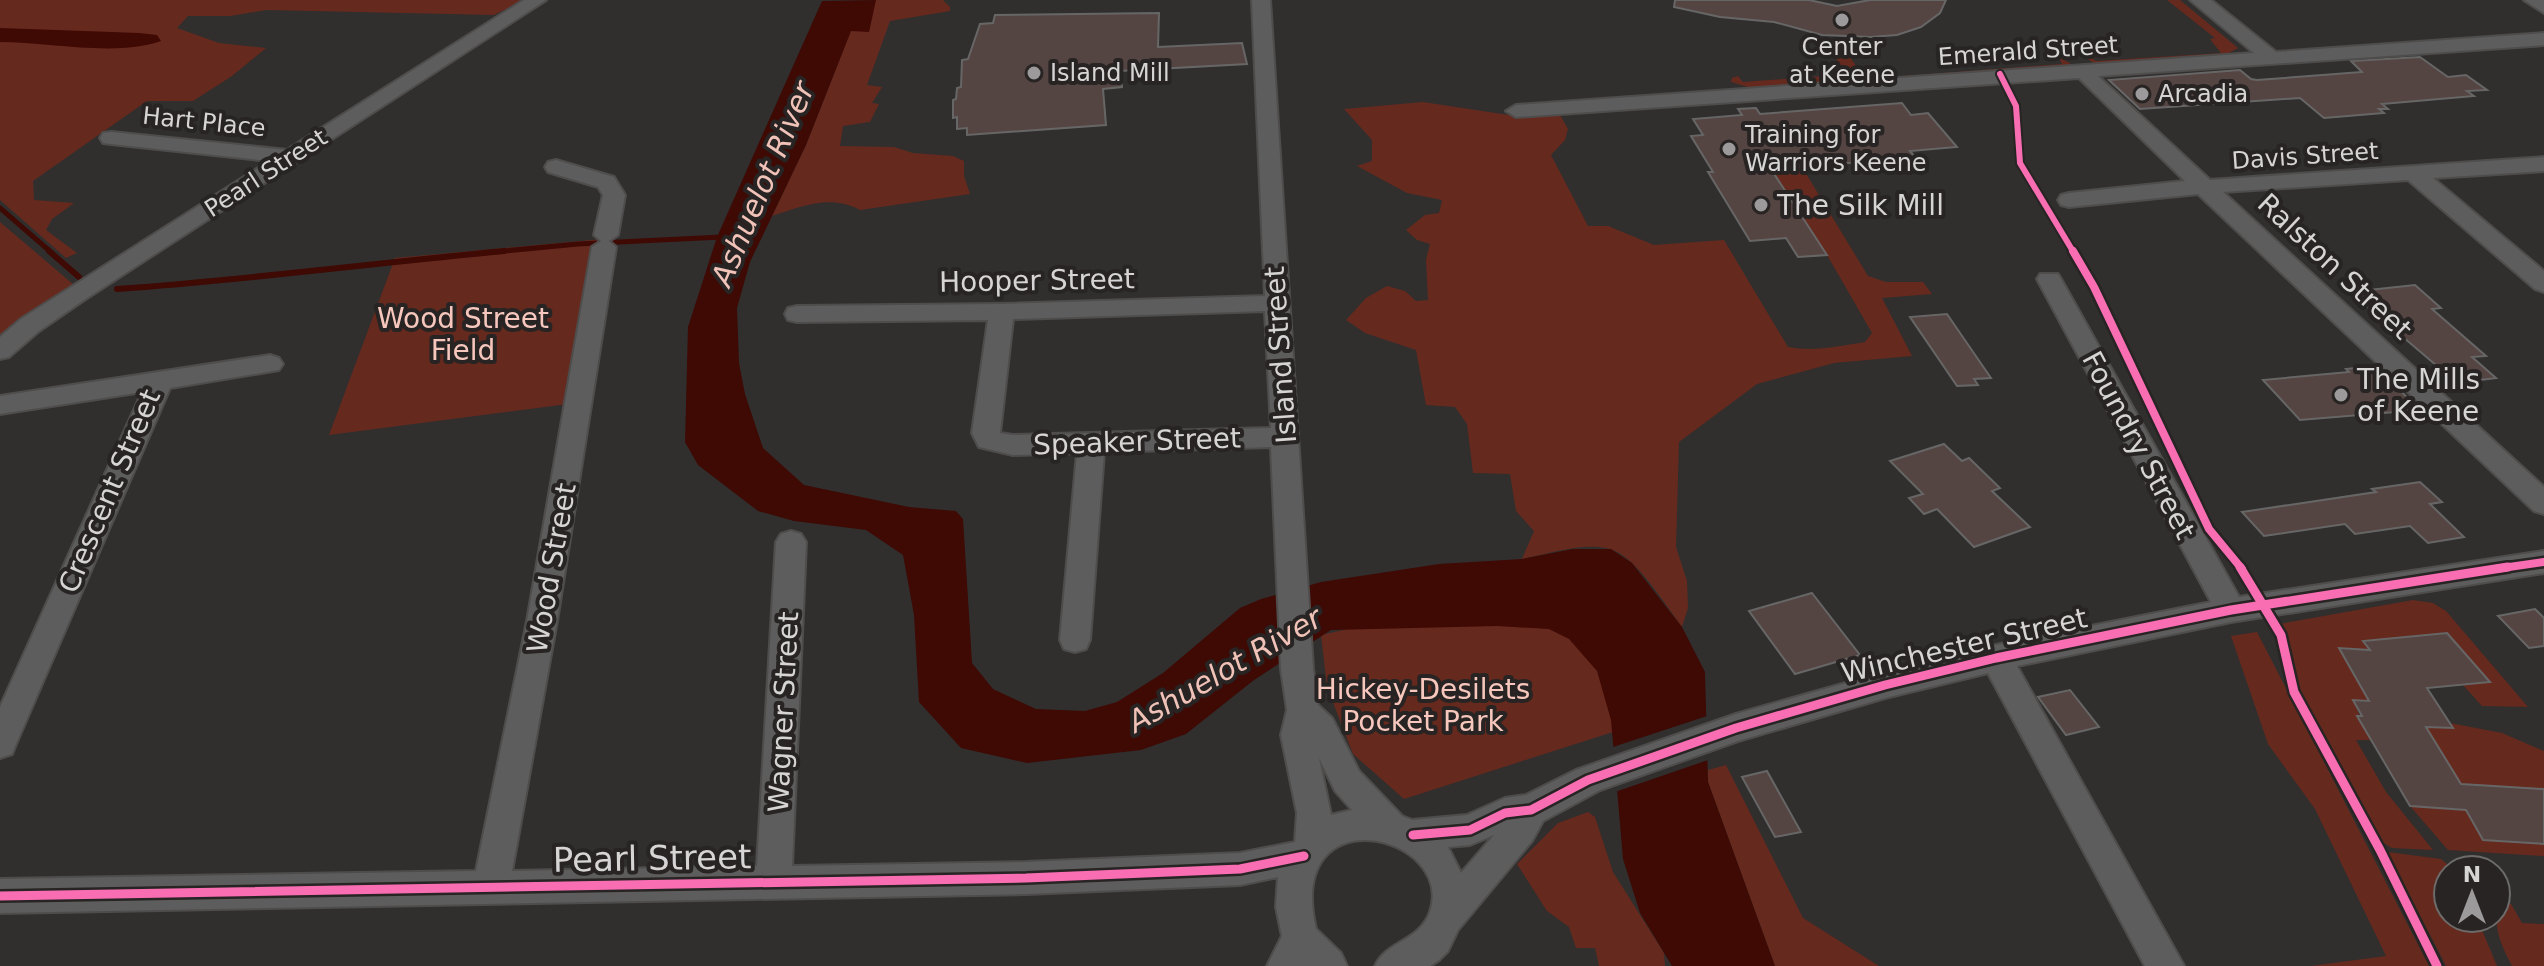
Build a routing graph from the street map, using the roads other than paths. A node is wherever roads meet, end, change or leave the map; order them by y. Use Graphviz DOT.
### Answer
graph roads {
  1 [pos="537,0"];
  2 [pos="1261,0"];
  3 [pos="2199,0"];
  4 [pos="2533,0"];
  5 [pos="2544,7"];
  6 [pos="2544,39"];
  7 [pos="2272,58"];
  8 [pos="2086,73"];
  9 [pos="1516,111"];
  10 [pos="111,138"];
  11 [pos="292,157"];
  12 [pos="2544,164"];
  13 [pos="556,167"];
  14 [pos="2415,174"];
  15 [pos="2206,188"];
  16 [pos="2069,200"];
  17 [pos="2049,279"];
  18 [pos="2544,284"];
  19 [pos="1278,303"];
  20 [pos="1002,312"];
  21 [pos="797,314"];
  22 [pos="5,343"];
  23 [pos="270,364"];
  24 [pos="160,381"];
  25 [pos="0,405"];
  26 [pos="1285,437"];
  27 [pos="1091,443"];
  28 [pos="2544,504"];
  29 [pos="791,542"];
  30 [pos="2544,562"];
  31 [pos="2231,610"];
  32 [pos="1075,640"];
  33 [pos="1996,658"];
  34 [pos="1303,710"];
  35 [pos="0,744"];
  36 [pos="1531,810"];
  37 [pos="1402,830"];
  38 [pos="1304,863"];
  39 [pos="774,881"];
  40 [pos="491,887"];
  41 [pos="0,896"];
  42 [pos="1446,918"];
  43 [pos="1293,952"];
  44 [pos="1328,966"];
  45 [pos="1394,966"];
  46 [pos="2165,966"];
  1 -- 11 [label="street, Pearl Street"];
  2 -- 19 [label="street, Island Street"];
  3 -- 7 [label="street"];
  4 -- 5 [label="street"];
  6 -- 7 [label="street, Emerald Street"];
  7 -- 8 [label="street, Emerald Street"];
  8 -- 9 [label="street, Emerald Street"];
  8 -- 15 [label="street, Ralston Street"];
  10 -- 11 [label="street, Hart Place"];
  11 -- 22 [label="street, Pearl Street"];
  12 -- 14 [label="street, Davis Street"];
  13 -- 40 [label="street, Wood Street"];
  14 -- 15 [label="street, Davis Street"];
  14 -- 18 [label="street"];
  15 -- 16 [label="street, Davis Street"];
  15 -- 28 [label="street, Ralston Street"];
  17 -- 31 [label="street, Foundry Street"];
  19 -- 20 [label="street, Hooper Street"];
  19 -- 26 [label="street, Island Street"];
  20 -- 21 [label="street, Hooper Street"];
  20 -- 27 [label="street, Speaker Street"];
  23 -- 24 [label="street"];
  24 -- 25 [label="street, Crescent Street"];
  24 -- 35 [label="street, Crescent Street"];
  26 -- 27 [label="street, Speaker Street"];
  26 -- 34 [label="street, Island Street"];
  27 -- 32 [label="street"];
  29 -- 39 [label="street, Wagner Street"];
  30 -- 31 [label="street, Winchester Street"];
  31 -- 33 [label="street, Winchester Street"];
  33 -- 36 [label="street, Winchester Street"];
  33 -- 46 [label="street"];
  34 -- 37 [label="street, Island Street"];
  34 -- 38 [label="street, Island Street"];
  36 -- 37 [label="street, Winchester Street"];
  36 -- 42 [label="street, Winchester Street"];
  37 -- 38 [label="street, Winchester Street"];
  37 -- 42 [label="street, Island Street"];
  38 -- 39 [label="street, Pearl Street"];
  38 -- 43 [label="street, Island Street"];
  39 -- 40 [label="street, Pearl Street"];
  40 -- 41 [label="street, Pearl Street"];
  42 -- 45 [label="street, Winchester Street"];
  43 -- 44 [label="street"];
}
